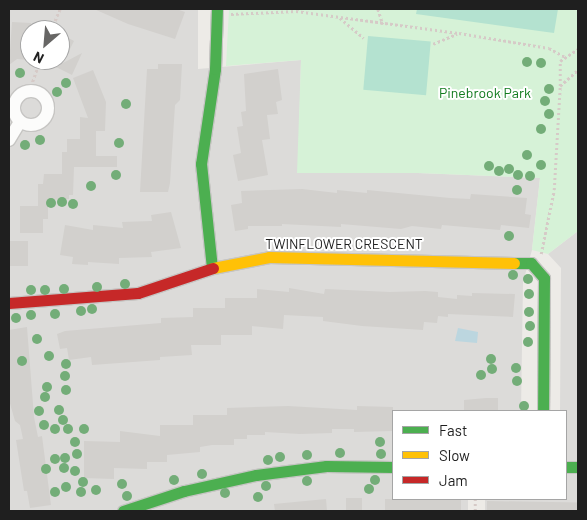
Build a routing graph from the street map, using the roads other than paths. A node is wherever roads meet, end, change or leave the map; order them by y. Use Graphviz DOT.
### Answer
graph roads {
  1 [pos="217,11"];
  2 [pos="20,122"];
  3 [pos="9,140"];
  4 [pos="212,268"];
  5 [pos="9,303"];
  6 [pos="543,410"];
  7 [pos="392,467"];
  8 [pos="123,511"];
  1 -- 4 [label="street"];
  2 -- 2 [label="street"];
  2 -- 3 [label="street"];
  4 -- 5 [label="street, TWINFLOWER CRESCENT"];
  4 -- 6 [label="street, TWINFLOWER CRESCENT"];
  7 -- 8 [label="street"];
}
